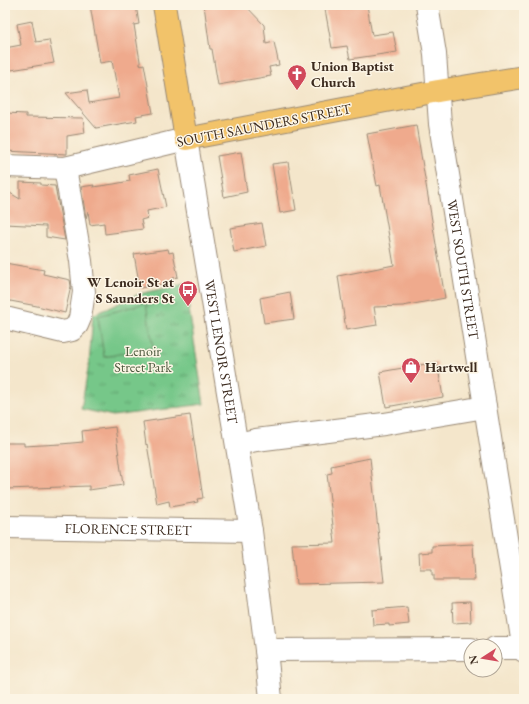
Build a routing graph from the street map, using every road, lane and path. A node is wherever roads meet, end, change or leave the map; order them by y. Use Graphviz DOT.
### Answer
graph roads {
  1 [pos="164,5"];
  2 [pos="427,5"];
  3 [pos="524,77"];
  4 [pos="438,91"];
  5 [pos="186,139"];
  6 [pos="5,166"];
  7 [pos="65,168"];
  8 [pos="5,318"];
  9 [pos="485,407"];
  10 [pos="237,444"];
  11 [pos="5,527"];
  12 [pos="251,531"];
  13 [pos="503,648"];
  14 [pos="463,649"];
  15 [pos="524,649"];
  16 [pos="266,650"];
  17 [pos="270,699"];
  1 -- 5 [label="main road, WEST LENOIR STREET"];
  2 -- 4 [label="street, WEST SOUTH STREET"];
  3 -- 4 [label="main road, SOUTH SAUNDERS STREET"];
  4 -- 5 [label="main road, SOUTH SAUNDERS STREET"];
  4 -- 9 [label="street, WEST SOUTH STREET"];
  5 -- 7 [label="street, SOUTH SAUNDERS STREET"];
  5 -- 10 [label="street, WEST LENOIR STREET"];
  6 -- 7 [label="street, SOUTH SAUNDERS STREET"];
  7 -- 8 [label="street"];
  9 -- 10 [label="street"];
  9 -- 15 [label="street, WEST SOUTH STREET"];
  10 -- 12 [label="street, WEST LENOIR STREET"];
  11 -- 12 [label="street, FLORENCE STREET"];
  12 -- 16 [label="street, WEST LENOIR STREET"];
  13 -- 15 [label="street"];
  14 -- 16 [label="street"];
  16 -- 17 [label="street, WEST LENOIR STREET"];
}
